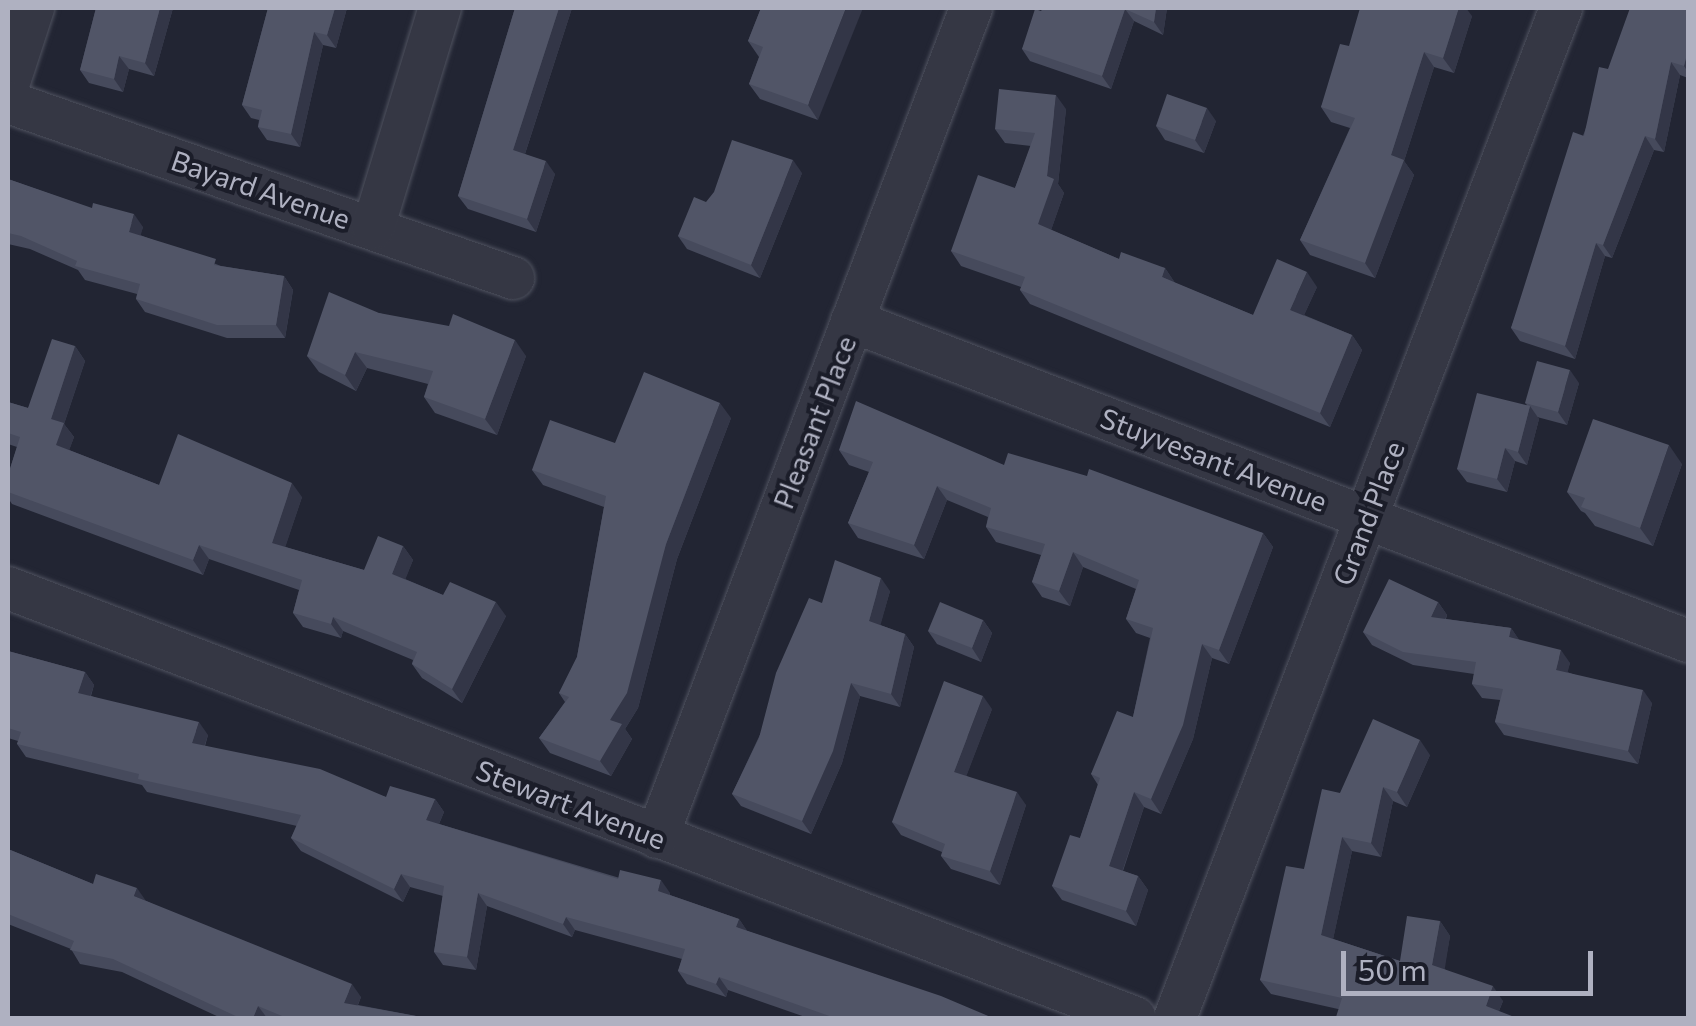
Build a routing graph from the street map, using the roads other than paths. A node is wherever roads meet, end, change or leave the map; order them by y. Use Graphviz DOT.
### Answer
graph roads {
  1 [pos="33,8"];
  2 [pos="440,8"];
  3 [pos="971,8"];
  4 [pos="1561,8"];
  5 [pos="8,84"];
  6 [pos="8,102"];
  7 [pos="372,228"];
  8 [pos="513,278"];
  9 [pos="852,321"];
  10 [pos="1366,517"];
  11 [pos="8,588"];
  12 [pos="1688,641"];
  13 [pos="657,837"];
  14 [pos="1135,1018"];
  15 [pos="1175,1018"];
  1 -- 5 [label="street"];
  2 -- 7 [label="street"];
  3 -- 9 [label="street, Pleasant Place"];
  4 -- 10 [label="street, Grand Place"];
  6 -- 7 [label="street, Bayard Avenue"];
  7 -- 8 [label="street, Bayard Avenue"];
  9 -- 10 [label="street, Stuyvesant Avenue"];
  9 -- 13 [label="street, Pleasant Place"];
  10 -- 12 [label="street, Stuyvesant Avenue"];
  10 -- 15 [label="street, Grand Place"];
  11 -- 13 [label="street, Stewart Avenue"];
  13 -- 14 [label="street, Stewart Avenue"];
}
